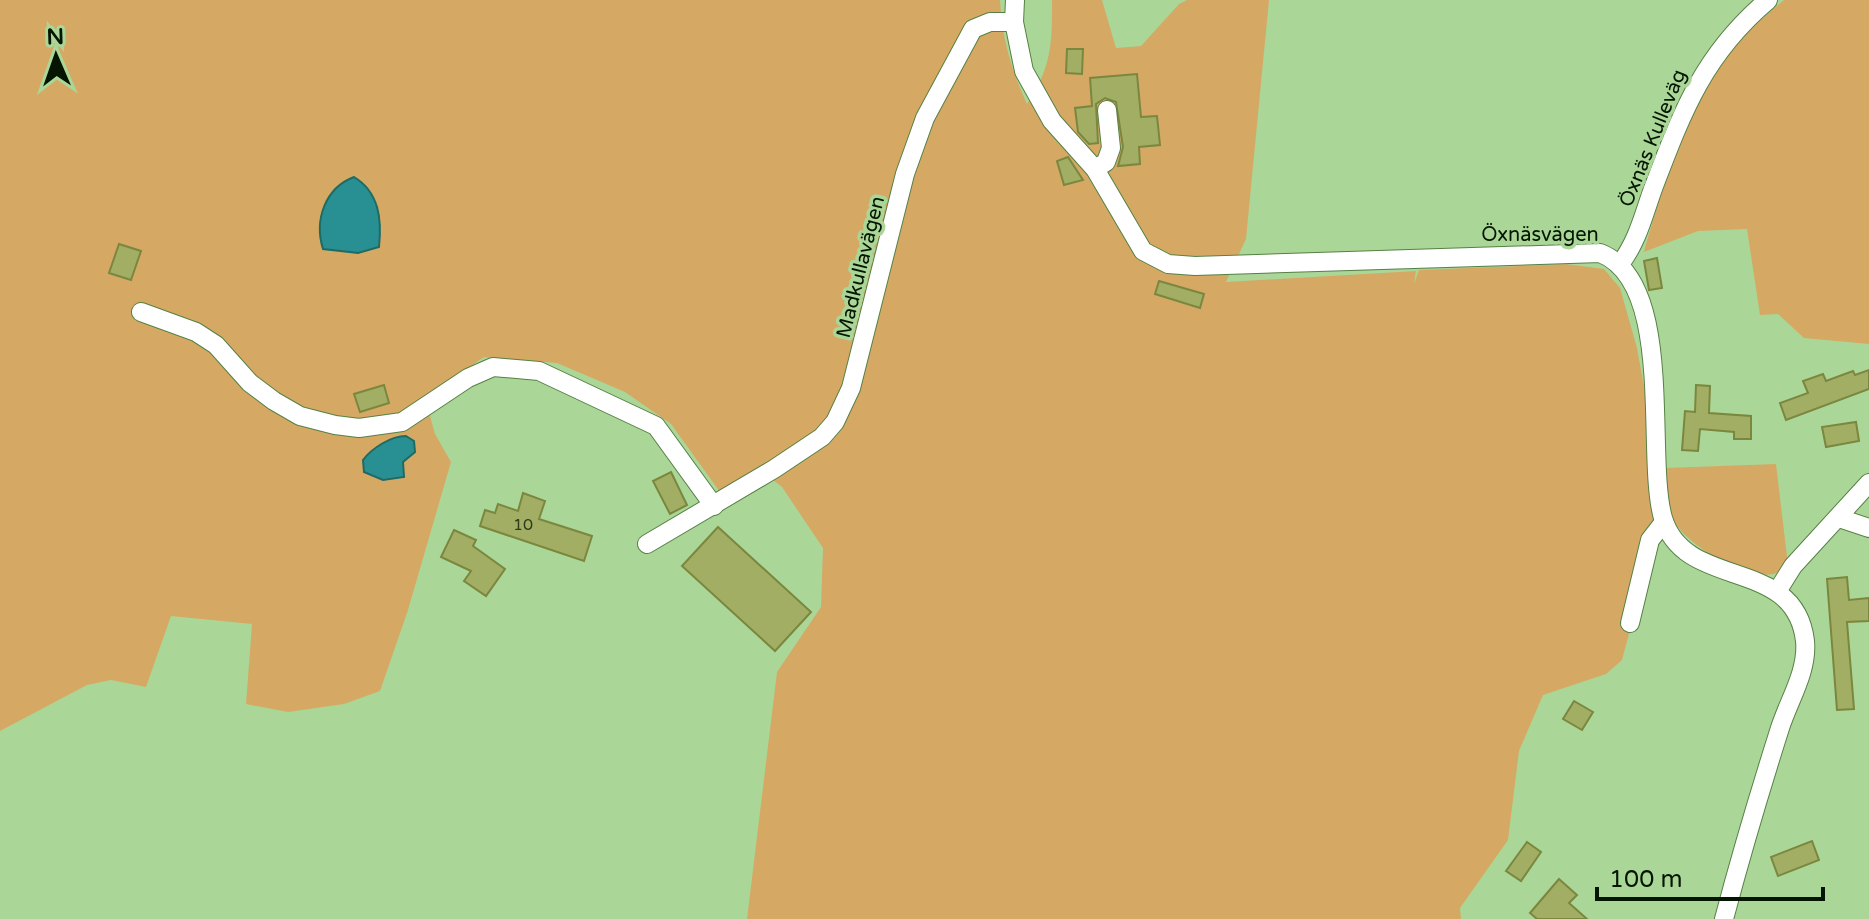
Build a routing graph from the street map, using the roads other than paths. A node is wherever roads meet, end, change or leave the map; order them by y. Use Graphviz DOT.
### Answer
graph roads {
  1 [pos="1015,0"];
  2 [pos="1768,0"];
  3 [pos="1014,22"];
  4 [pos="1107,110"];
  5 [pos="1095,169"];
  6 [pos="1620,264"];
  7 [pos="141,312"];
  8 [pos="1869,483"];
  9 [pos="714,506"];
  10 [pos="1839,518"];
  11 [pos="1664,522"];
  12 [pos="1869,528"];
  13 [pos="647,544"];
  14 [pos="1778,590"];
  15 [pos="1630,623"];
  16 [pos="1724,919"];
  1 -- 3 [label="street, Öxnäsvägen"];
  2 -- 6 [label="street, Öxnäs Kulleväg"];
  3 -- 5 [label="street, Öxnäsvägen"];
  3 -- 9 [label="street, Madkullavägen"];
  4 -- 5 [label="street"];
  5 -- 6 [label="street, Öxnäsvägen"];
  6 -- 11 [label="street, Öxnäsvägen"];
  7 -- 9 [label="street"];
  8 -- 10 [label="street"];
  9 -- 13 [label="street, Madkullavägen"];
  10 -- 12 [label="street"];
  10 -- 14 [label="street"];
  11 -- 14 [label="street"];
  11 -- 15 [label="street"];
  14 -- 16 [label="street"];
}
